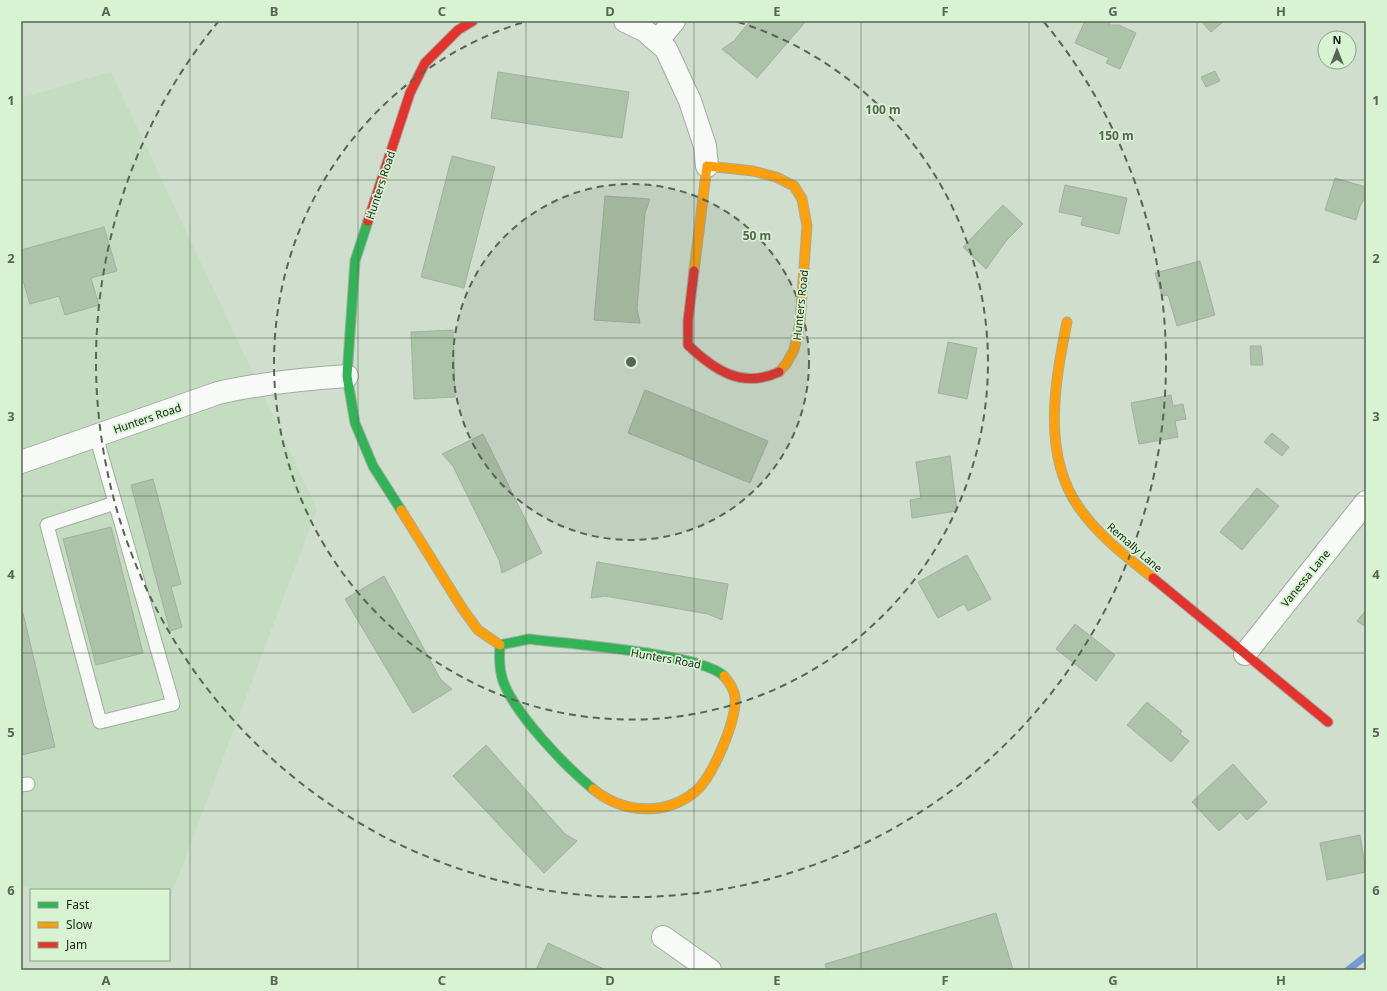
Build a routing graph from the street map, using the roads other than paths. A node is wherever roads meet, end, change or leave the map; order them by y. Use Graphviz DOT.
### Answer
graph roads {
  1 [pos="473,21"];
  2 [pos="624,21"];
  3 [pos="674,21"];
  4 [pos="658,40"];
  5 [pos="707,166"];
  6 [pos="1067,322"];
  7 [pos="347,376"];
  8 [pos="96,436"];
  9 [pos="21,462"];
  10 [pos="1366,502"];
  11 [pos="115,503"];
  12 [pos="500,645"];
  13 [pos="1245,654"];
  14 [pos="1328,722"];
  15 [pos="663,937"];
  16 [pos="710,970"];
  1 -- 7 [label="street, Hunters Road"];
  2 -- 4 [label="street, Hunters Road"];
  3 -- 4 [label="street"];
  4 -- 5 [label="street, Hunters Road"];
  5 -- 5 [label="street, Hunters Road"];
  6 -- 13 [label="street, Remally Lane"];
  7 -- 8 [label="street, Hunters Road"];
  7 -- 12 [label="street, Hunters Road"];
  8 -- 9 [label="street, Hunters Road"];
  8 -- 11 [label="lane"];
  10 -- 13 [label="street, Vanessa Lane"];
  11 -- 11 [label="lane"];
  12 -- 12 [label="street, Hunters Road"];
  13 -- 14 [label="street, Remally Lane"];
  15 -- 16 [label="street"];
}
